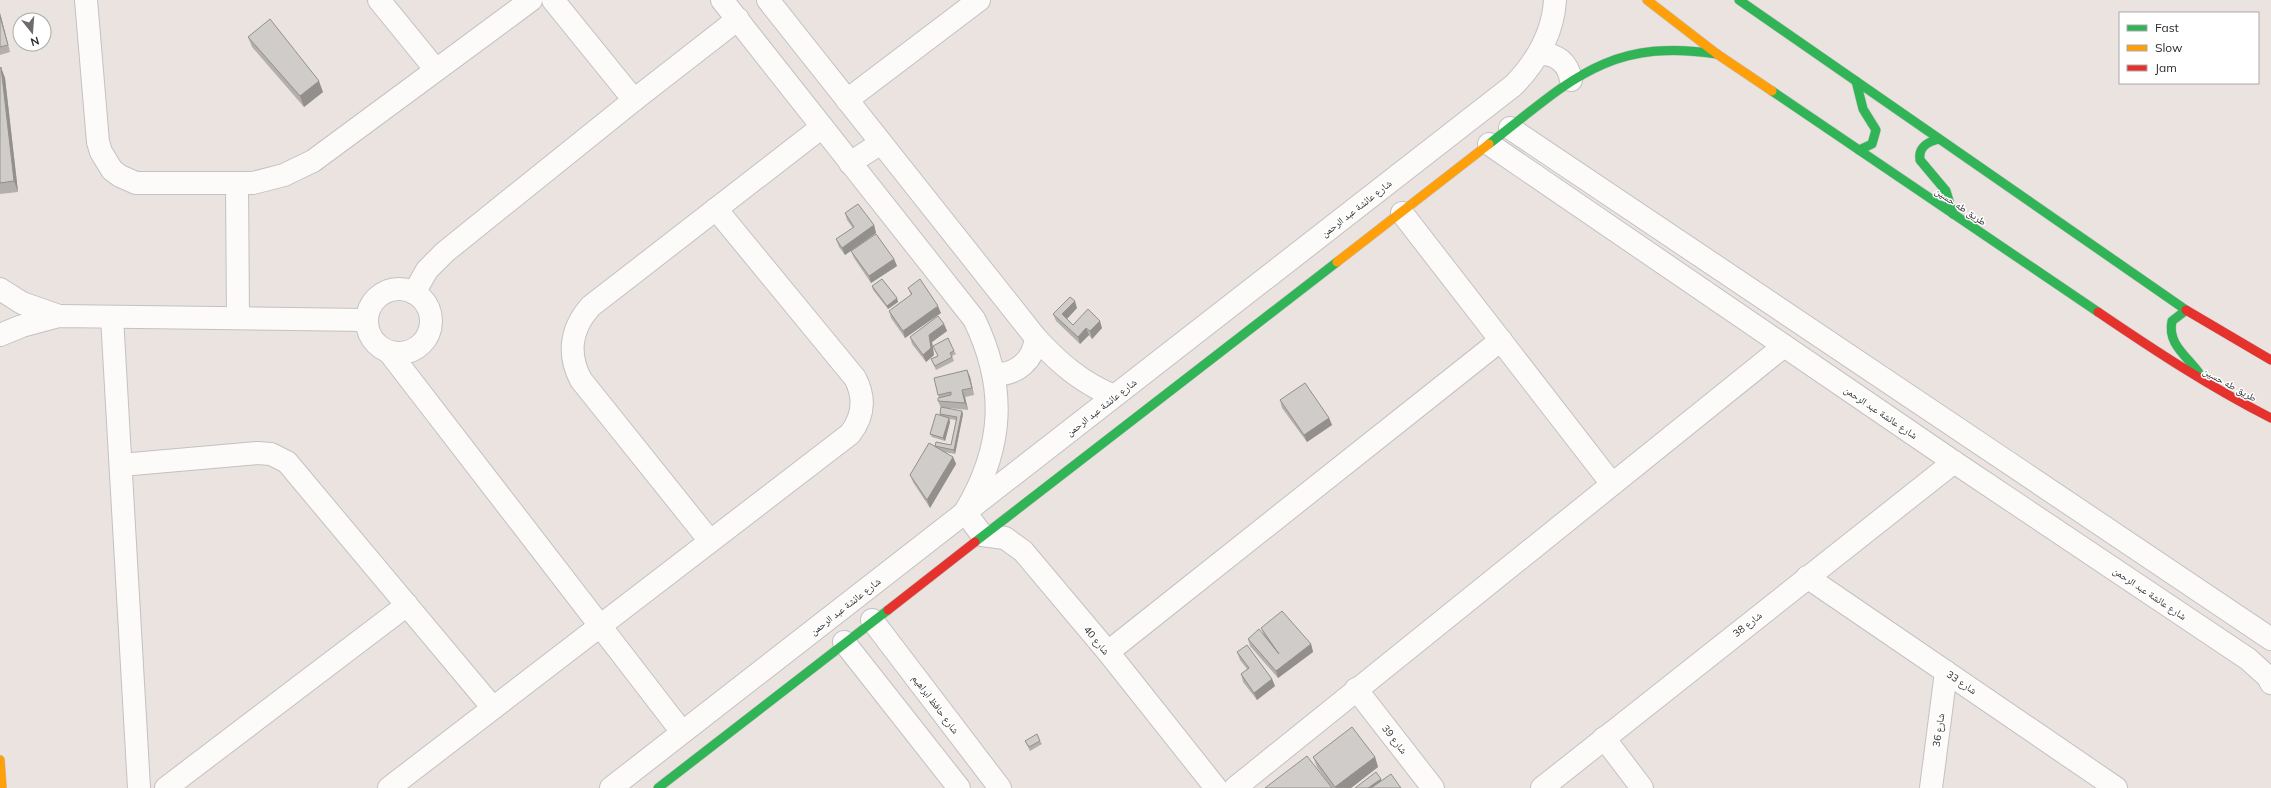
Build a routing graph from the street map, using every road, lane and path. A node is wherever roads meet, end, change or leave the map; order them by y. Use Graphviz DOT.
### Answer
graph roads {
  1 [pos="86,0"];
  2 [pos="379,0"];
  3 [pos="531,0"];
  4 [pos="553,0"];
  5 [pos="722,0"];
  6 [pos="768,0"];
  7 [pos="979,0"];
  8 [pos="1555,0"];
  9 [pos="1647,0"];
  10 [pos="1739,0"];
  11 [pos="738,19"];
  12 [pos="1539,54"];
  13 [pos="1717,54"];
  14 [pos="436,70"];
  15 [pos="1571,80"];
  16 [pos="1856,81"];
  17 [pos="634,100"];
  18 [pos="848,100"];
  19 [pos="822,127"];
  20 [pos="1510,128"];
  21 [pos="1939,139"];
  22 [pos="881,143"];
  23 [pos="1489,144"];
  24 [pos="1859,150"];
  25 [pos="850,163"];
  26 [pos="237,184"];
  27 [pos="716,209"];
  28 [pos="1402,213"];
  29 [pos="1953,214"];
  30 [pos="0,289"];
  31 [pos="414,293"];
  32 [pos="2185,310"];
  33 [pos="59,316"];
  34 [pos="112,317"];
  35 [pos="238,318"];
  36 [pos="366,320"];
  37 [pos="0,335"];
  38 [pos="1036,338"];
  39 [pos="1501,340"];
  40 [pos="1784,346"];
  41 [pos="1172,351"];
  42 [pos="389,352"];
  43 [pos="2271,360"];
  44 [pos="1193,374"];
  45 [pos="994,375"];
  46 [pos="2206,383"];
  47 [pos="1114,396"];
  48 [pos="2271,418"];
  49 [pos="1954,462"];
  50 [pos="121,465"];
  51 [pos="1612,484"];
  52 [pos="965,512"];
  53 [pos="982,535"];
  54 [pos="710,541"];
  55 [pos="1807,577"];
  56 [pos="407,604"];
  57 [pos="872,620"];
  58 [pos="600,626"];
  59 [pos="2271,639"];
  60 [pos="844,642"];
  61 [pos="1108,652"];
  62 [pos="1946,672"];
  63 [pos="2271,683"];
  64 [pos="1356,689"];
  65 [pos="493,708"];
  66 [pos="682,732"];
  67 [pos="1604,738"];
  68 [pos="0,760"];
  69 [pos="952,785"];
  70 [pos="2110,786"];
  71 [pos="2,788"];
  72 [pos="139,788"];
  73 [pos="166,788"];
  74 [pos="389,788"];
  75 [pos="611,788"];
  76 [pos="658,788"];
  77 [pos="1000,788"];
  78 [pos="1216,788"];
  79 [pos="1236,788"];
  80 [pos="1433,788"];
  81 [pos="1542,788"];
  82 [pos="1642,788"];
  83 [pos="1931,788"];
  1 -- 26 [label="street"];
  2 -- 14 [label="street"];
  3 -- 14 [label="street"];
  4 -- 17 [label="street"];
  5 -- 11 [label="street"];
  6 -- 18 [label="street"];
  7 -- 18 [label="street"];
  8 -- 12 [label="street, شارع عائشة عبد الرحمن"];
  9 -- 13 [label="main road, طريق طه حسين"];
  10 -- 16 [label="main road"];
  11 -- 17 [label="street"];
  11 -- 19 [label="street"];
  12 -- 15 [label="street"];
  12 -- 41 [label="street, شارع عائشة عبد الرحمن"];
  13 -- 15 [label="main road"];
  13 -- 24 [label="main road, طريق طه حسين"];
  14 -- 26 [label="street"];
  15 -- 20 [label="main road"];
  16 -- 21 [label="main road"];
  16 -- 24 [label="main road"];
  17 -- 31 [label="street"];
  18 -- 22 [label="street"];
  19 -- 25 [label="street"];
  19 -- 27 [label="street"];
  20 -- 23 [label="main road"];
  20 -- 59 [label="street"];
  21 -- 29 [label="main road"];
  21 -- 32 [label="main road"];
  22 -- 25 [label="street"];
  22 -- 38 [label="street"];
  23 -- 28 [label="main road"];
  23 -- 40 [label="street, شارع عائشة عبد الرحمن"];
  24 -- 29 [label="main road, طريق طه حسين"];
  25 -- 45 [label="street"];
  26 -- 35 [label="street"];
  27 -- 54 [label="street"];
  27 -- 54 [label="street"];
  28 -- 39 [label="street"];
  28 -- 44 [label="main road"];
  29 -- 46 [label="main road, طريق طه حسين"];
  30 -- 33 [label="street"];
  31 -- 36 [label="street"];
  31 -- 42 [label="street"];
  32 -- 43 [label="main road"];
  32 -- 46 [label="main road"];
  33 -- 34 [label="street"];
  33 -- 37 [label="street"];
  34 -- 35 [label="street"];
  34 -- 50 [label="street"];
  35 -- 36 [label="street"];
  36 -- 42 [label="street"];
  38 -- 45 [label="street"];
  38 -- 47 [label="street"];
  39 -- 51 [label="street"];
  39 -- 61 [label="street"];
  40 -- 49 [label="street, شارع عائشة عبد الرحمن"];
  40 -- 51 [label="street"];
  41 -- 44 [label="street"];
  41 -- 47 [label="street, شارع عائشة عبد الرحمن"];
  42 -- 58 [label="street"];
  44 -- 53 [label="main road"];
  45 -- 52 [label="street"];
  46 -- 48 [label="main road, طريق طه حسين"];
  47 -- 52 [label="street, شارع عائشة عبد الرحمن"];
  49 -- 55 [label="street, شارع 38"];
  49 -- 63 [label="street, شارع عائشة عبد الرحمن"];
  50 -- 56 [label="street"];
  50 -- 72 [label="street"];
  51 -- 64 [label="street"];
  52 -- 53 [label="street"];
  52 -- 66 [label="street, شارع عائشة عبد الرحمن"];
  53 -- 57 [label="main road"];
  53 -- 61 [label="street, شارع 40"];
  54 -- 58 [label="street"];
  55 -- 62 [label="street, شارع 33"];
  55 -- 67 [label="street, شارع 38"];
  56 -- 65 [label="street"];
  56 -- 73 [label="street"];
  57 -- 60 [label="main road"];
  57 -- 77 [label="street, شارع حافظ ابراهيم"];
  58 -- 65 [label="street"];
  58 -- 66 [label="street"];
  60 -- 69 [label="street"];
  60 -- 76 [label="main road"];
  61 -- 78 [label="street, شارع 40"];
  62 -- 70 [label="street, شارع 33"];
  62 -- 83 [label="street, شارع 36"];
  64 -- 79 [label="street"];
  64 -- 80 [label="street, شارع 39"];
  65 -- 74 [label="street"];
  66 -- 75 [label="street, شارع عائشة عبد الرحمن"];
  67 -- 81 [label="street, شارع 38"];
  67 -- 82 [label="street"];
  68 -- 71 [label="main road"];
}
